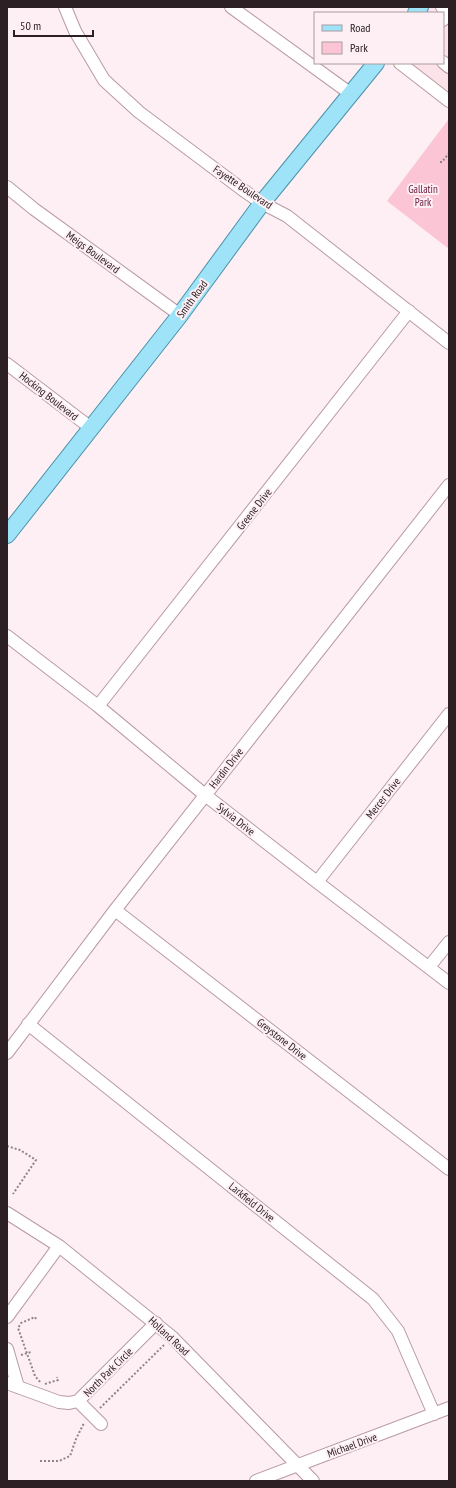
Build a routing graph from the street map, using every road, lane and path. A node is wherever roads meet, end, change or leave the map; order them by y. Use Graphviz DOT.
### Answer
graph roads {
  1 [pos="65,7"];
  2 [pos="231,7"];
  3 [pos="442,7"];
  4 [pos="444,19"];
  5 [pos="375,64"];
  6 [pos="401,64"];
  7 [pos="351,94"];
  8 [pos="448,98"];
  9 [pos="449,153"];
  10 [pos="440,162"];
  11 [pos="7,187"];
  12 [pos="262,203"];
  13 [pos="409,311"];
  14 [pos="180,315"];
  15 [pos="449,343"];
  16 [pos="7,364"];
  17 [pos="91,428"];
  18 [pos="449,485"];
  19 [pos="7,535"];
  20 [pos="7,636"];
  21 [pos="98,706"];
  22 [pos="449,714"];
  23 [pos="205,794"];
  24 [pos="316,882"];
  25 [pos="115,910"];
  26 [pos="449,942"];
  27 [pos="429,967"];
  28 [pos="449,983"];
  29 [pos="28,1024"];
  30 [pos="7,1053"];
  31 [pos="7,1146"];
  32 [pos="449,1169"];
  33 [pos="13,1194"];
  34 [pos="7,1213"];
  35 [pos="59,1246"];
  36 [pos="7,1317"];
  37 [pos="36,1319"];
  38 [pos="156,1323"];
  39 [pos="172,1337"];
  40 [pos="7,1349"];
  41 [pos="31,1352"];
  42 [pos="27,1353"];
  43 [pos="57,1377"];
  44 [pos="13,1385"];
  45 [pos="78,1401"];
  46 [pos="449,1408"];
  47 [pos="100,1409"];
  48 [pos="434,1414"];
  49 [pos="84,1424"];
  50 [pos="101,1424"];
  51 [pos="40,1462"];
  52 [pos="297,1465"];
  53 [pos="256,1481"];
  54 [pos="313,1481"];
  1 -- 12 [label="street, Fayette Boulevard"];
  2 -- 7 [label="street"];
  3 -- 4 [label="street"];
  5 -- 7 [label="main road, Smith Road"];
  6 -- 8 [label="street"];
  7 -- 12 [label="main road, Smith Road"];
  9 -- 10 [label="path"];
  11 -- 14 [label="street, Meigs Boulevard"];
  12 -- 13 [label="street, Fayette Boulevard"];
  12 -- 14 [label="main road, Smith Road"];
  13 -- 15 [label="street, Fayette Boulevard"];
  13 -- 21 [label="street, Greene Drive"];
  14 -- 17 [label="main road, Smith Road"];
  16 -- 17 [label="street, Hocking Boulevard"];
  17 -- 19 [label="main road, Smith Road"];
  18 -- 23 [label="street, Hardin Drive"];
  20 -- 21 [label="street, Sylvia Drive"];
  21 -- 23 [label="street, Sylvia Drive"];
  22 -- 24 [label="street, Mercer Drive"];
  23 -- 24 [label="street, Sylvia Drive"];
  23 -- 25 [label="street, Hardin Drive"];
  24 -- 27 [label="street, Sylvia Drive"];
  25 -- 29 [label="street, Hardin Drive"];
  25 -- 32 [label="street, Greystone Drive"];
  26 -- 27 [label="street"];
  27 -- 28 [label="street, Sylvia Drive"];
  29 -- 30 [label="street, Hardin Drive"];
  29 -- 48 [label="street, Larkfield Drive"];
  31 -- 33 [label="path"];
  34 -- 35 [label="street, Holland Road"];
  35 -- 36 [label="street"];
  35 -- 38 [label="street, Holland Road"];
  37 -- 42 [label="path"];
  38 -- 39 [label="street, Holland Road"];
  38 -- 45 [label="street, North Park Circle"];
  39 -- 47 [label="path"];
  39 -- 52 [label="street, Holland Road"];
  40 -- 44 [label="street"];
  41 -- 42 [label="path"];
  42 -- 43 [label="path"];
  44 -- 45 [label="street, North Park Circle"];
  45 -- 50 [label="street"];
  46 -- 48 [label="street, Michael Drive"];
  48 -- 52 [label="street, Michael Drive"];
  49 -- 51 [label="path"];
  52 -- 53 [label="street, Michael Drive"];
  52 -- 54 [label="street, Holland Road"];
}
